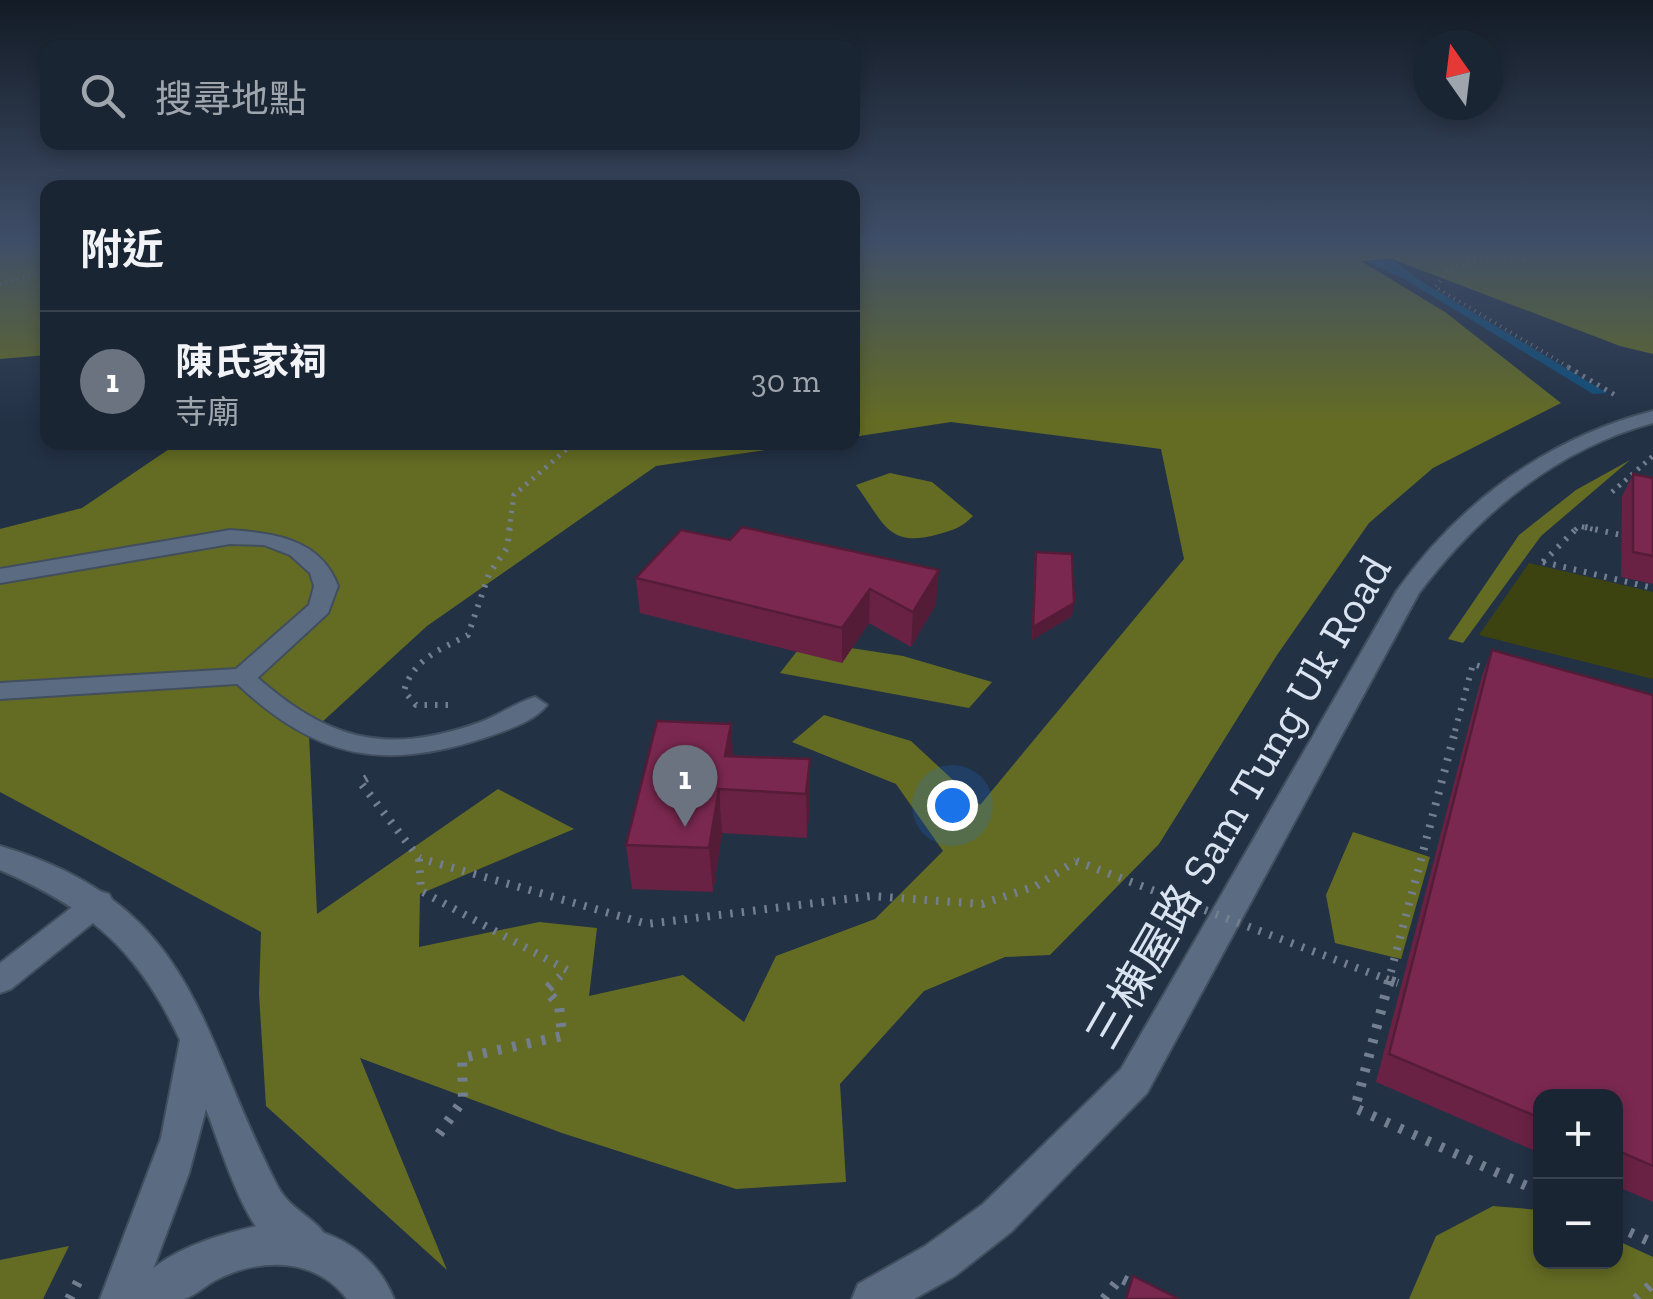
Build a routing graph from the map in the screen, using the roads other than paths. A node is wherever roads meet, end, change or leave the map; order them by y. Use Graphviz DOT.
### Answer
graph roads {
  1 [pos="1653,416"];
  2 [pos="0,576"];
  3 [pos="242,678"];
  4 [pos="0,691"];
  5 [pos="535,705"];
  6 [pos="0,856"];
  7 [pos="98,902"];
  8 [pos="0,980"];
  9 [pos="194,1028"];
  10 [pos="320,1250"];
  11 [pos="122,1299"];
  12 [pos="150,1299"];
  13 [pos="373,1299"];
  14 [pos="873,1299"];
  1 -- 14 [label="street, 三棟屋路 Sam Tung Uk Road"];
  2 -- 3 [label="street"];
  3 -- 4 [label="street"];
  3 -- 5 [label="lane"];
  6 -- 7 [label="street"];
  7 -- 8 [label="lane"];
  7 -- 9 [label="street"];
  9 -- 10 [label="street"];
  9 -- 11 [label="street"];
  10 -- 12 [label="street"];
  10 -- 13 [label="street"];
}
